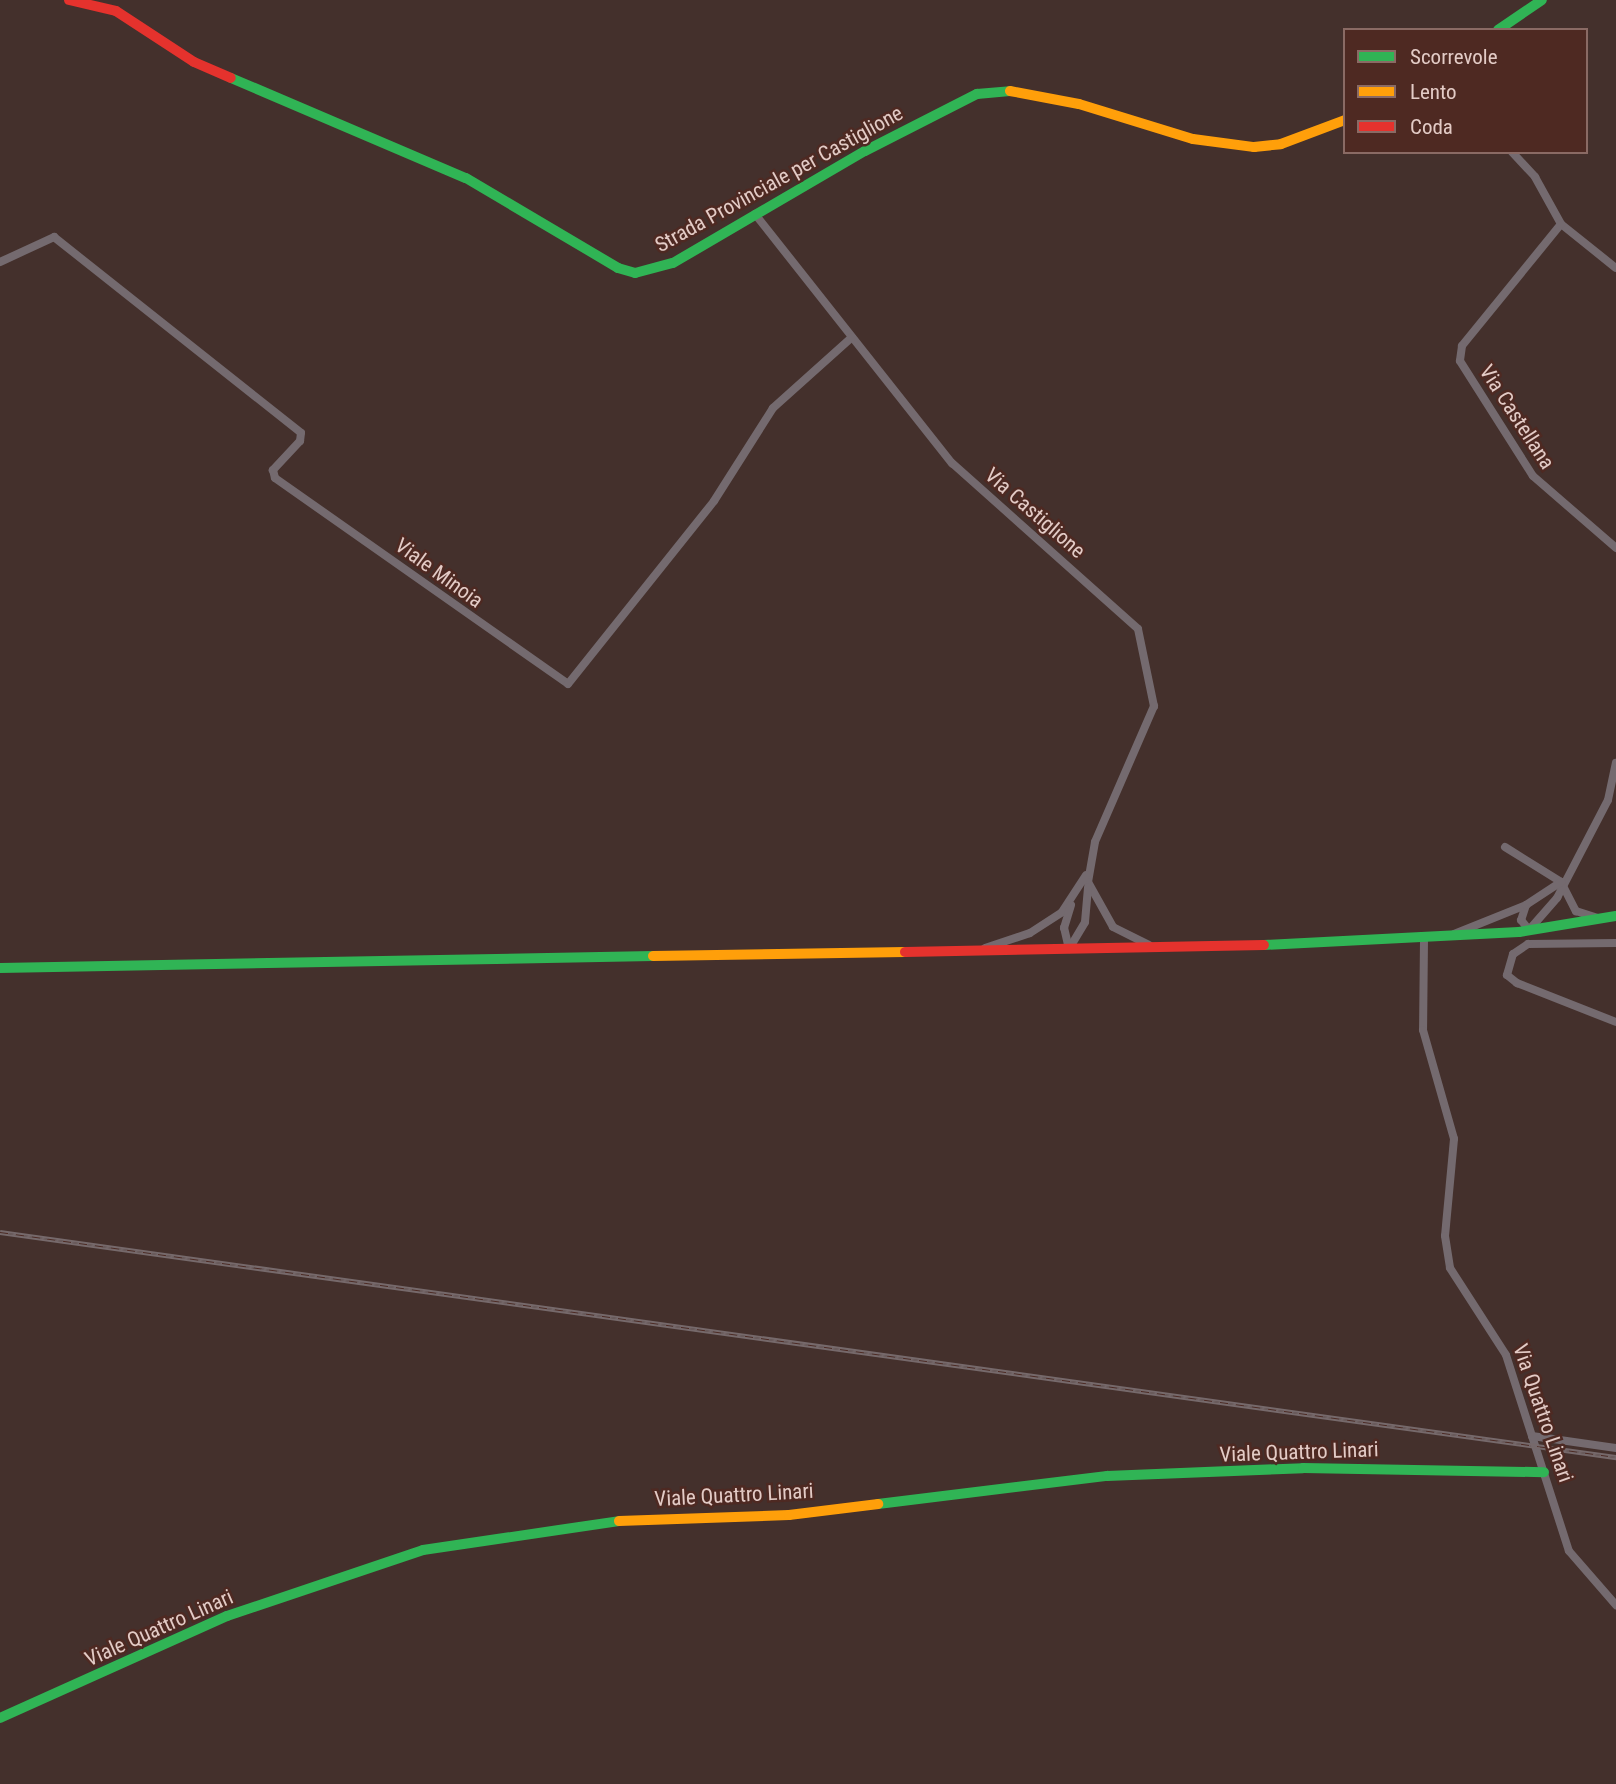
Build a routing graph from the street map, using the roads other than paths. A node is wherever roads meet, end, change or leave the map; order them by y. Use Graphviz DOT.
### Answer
graph roads {
  1 [pos="69,0"];
  2 [pos="1542,0"];
  3 [pos="1501,28"];
  4 [pos="1343,121"];
  5 [pos="1513,154"];
  6 [pos="755,214"];
  7 [pos="1561,224"];
  8 [pos="0,262"];
  9 [pos="1616,268"];
  10 [pos="852,337"];
  11 [pos="1616,548"];
  12 [pos="1616,763"];
  13 [pos="1505,847"];
  14 [pos="1088,872"];
  15 [pos="1088,882"];
  16 [pos="1561,882"];
  17 [pos="1073,899"];
  18 [pos="1526,905"];
  19 [pos="1616,916"];
  20 [pos="1601,919"];
  21 [pos="1529,930"];
  22 [pos="1445,938"];
  23 [pos="1424,940"];
  24 [pos="1616,943"];
  25 [pos="1158,947"];
  26 [pos="1069,949"];
  27 [pos="978,950"];
  28 [pos="0,968"];
  29 [pos="1616,1022"];
  30 [pos="1532,1436"];
  31 [pos="1616,1448"];
  32 [pos="1544,1472"];
  33 [pos="1616,1605"];
  34 [pos="0,1718"];
  1 -- 6 [label="street, Strada Provinciale per Castiglione"];
  2 -- 3 [label="street"];
  4 -- 6 [label="street, Strada Provinciale per Castiglione"];
  5 -- 7 [label="street"];
  6 -- 10 [label="street, Via Castiglione"];
  7 -- 9 [label="street"];
  7 -- 11 [label="street, Via Castellana"];
  8 -- 10 [label="street, Viale Minoia"];
  10 -- 14 [label="street, Via Castiglione"];
  12 -- 16 [label="street"];
  13 -- 16 [label="street"];
  14 -- 15 [label="street, Via Castiglione"];
  14 -- 17 [label="street, Via Castiglione"];
  15 -- 25 [label="street, Via Castiglione"];
  15 -- 26 [label="street, Via Castiglione"];
  16 -- 18 [label="street"];
  16 -- 20 [label="street"];
  16 -- 21 [label="street"];
  17 -- 26 [label="street, Via Castiglione"];
  17 -- 27 [label="street, Via Castiglione"];
  18 -- 21 [label="street"];
  18 -- 22 [label="street"];
  19 -- 20 [label="street"];
  20 -- 21 [label="street"];
  21 -- 22 [label="street"];
  22 -- 23 [label="street"];
  23 -- 25 [label="street"];
  23 -- 30 [label="street, Via Quattro Linari"];
  24 -- 29 [label="street"];
  25 -- 26 [label="street"];
  26 -- 27 [label="street"];
  27 -- 28 [label="street"];
  30 -- 31 [label="street"];
  30 -- 32 [label="street, Via Quattro Linari"];
  32 -- 33 [label="street, Via Quattro Linari"];
  32 -- 34 [label="street, Viale Quattro Linari"];
}
